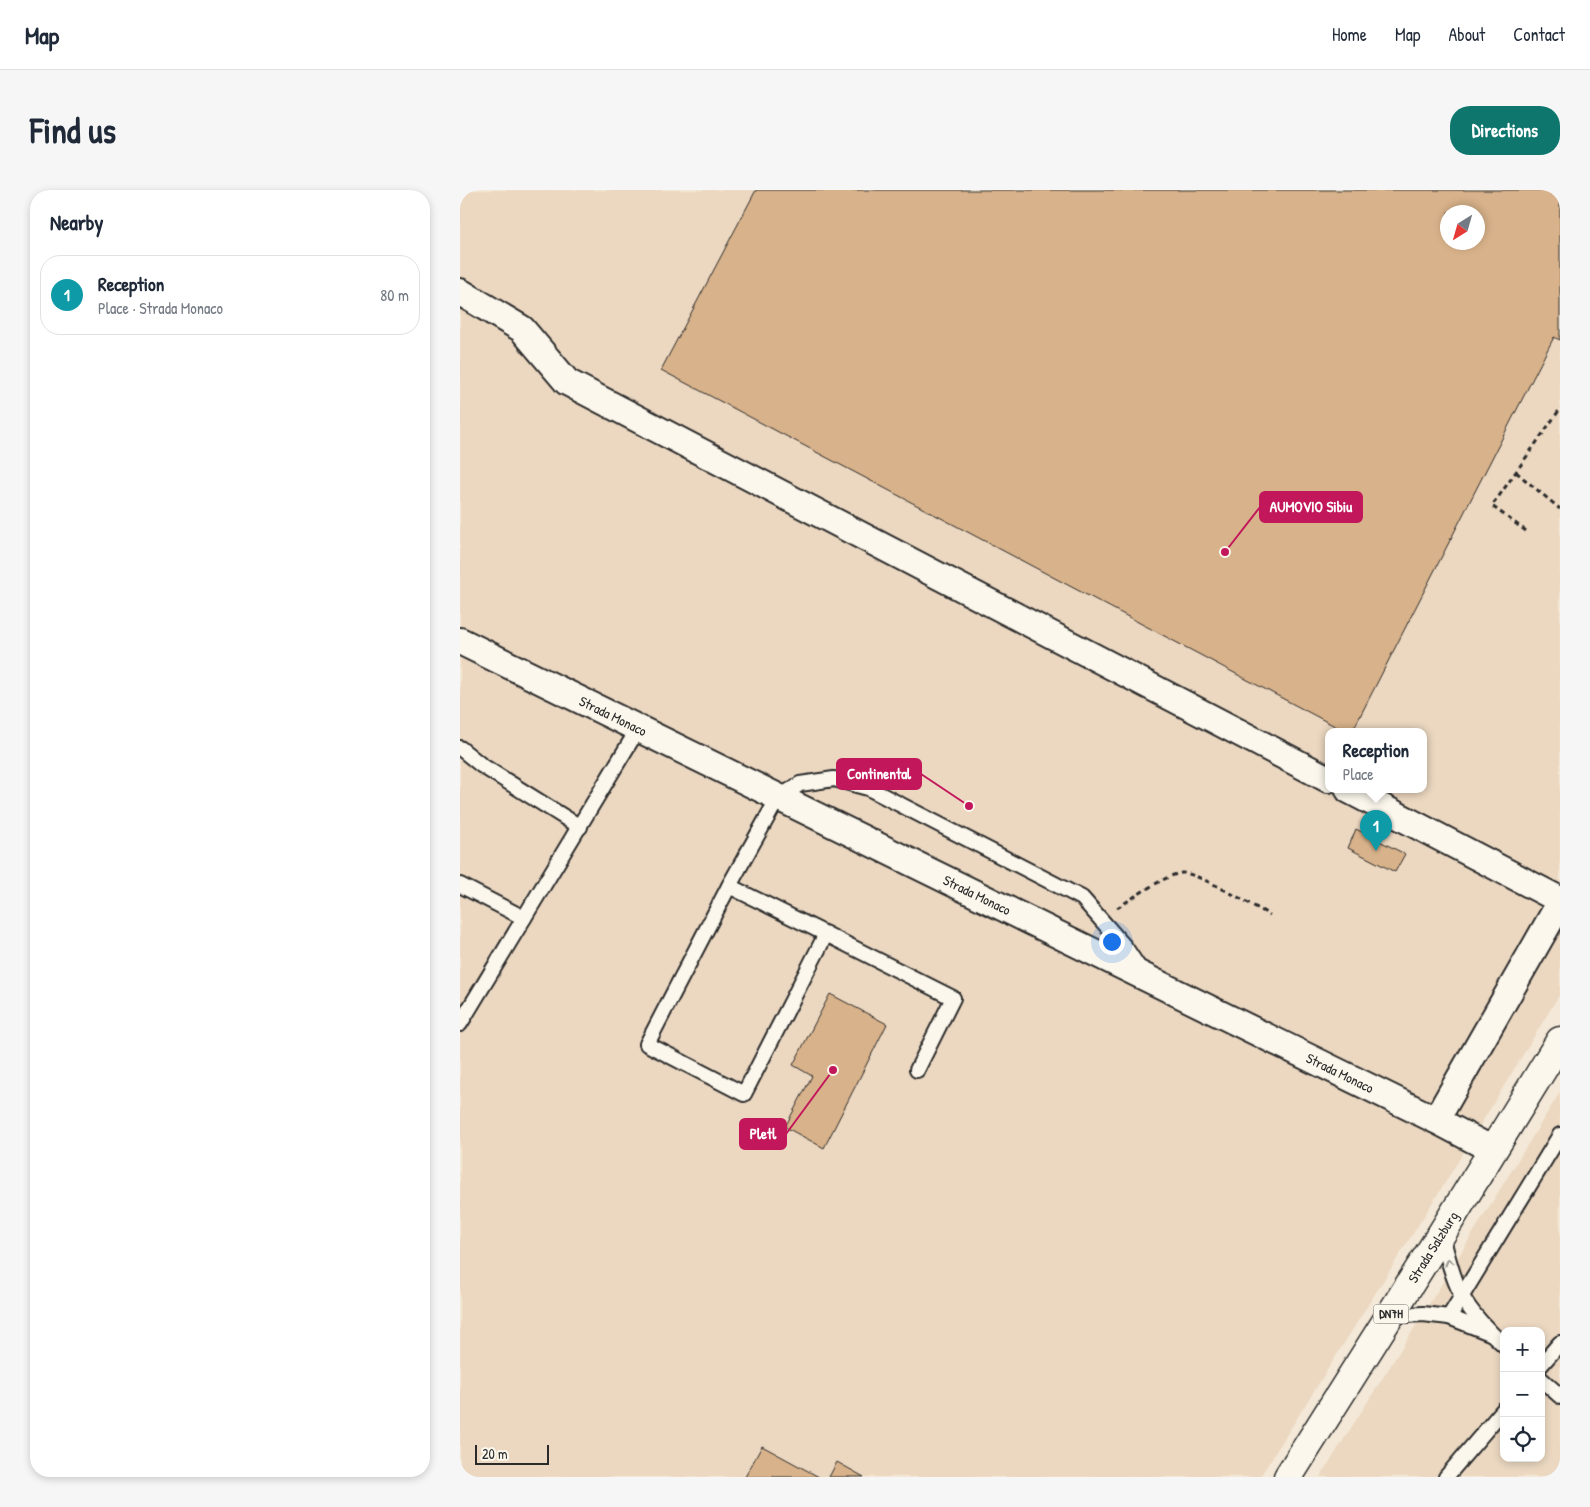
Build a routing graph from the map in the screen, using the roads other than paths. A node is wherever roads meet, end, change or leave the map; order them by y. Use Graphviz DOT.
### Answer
graph roads {
  1 [pos="460,292"];
  2 [pos="460,641"];
  3 [pos="638,729"];
  4 [pos="460,748"];
  5 [pos="1325,777"];
  6 [pos="1355,793"];
  7 [pos="778,798"];
  8 [pos="580,826"];
  9 [pos="460,885"];
  10 [pos="729,886"];
  11 [pos="1560,902"];
  12 [pos="524,918"];
  13 [pos="826,934"];
  14 [pos="1146,978"];
  15 [pos="460,1024"];
  16 [pos="1560,1040"];
  17 [pos="917,1070"];
  18 [pos="1436,1120"];
  19 [pos="1560,1135"];
  20 [pos="1493,1150"];
  21 [pos="1442,1233"];
  22 [pos="1461,1296"];
  23 [pos="1389,1316"];
  24 [pos="1449,1317"];
  25 [pos="1490,1334"];
  26 [pos="1500,1342"];
  27 [pos="1560,1343"];
  28 [pos="1545,1360"];
  29 [pos="1545,1383"];
  30 [pos="1560,1396"];
  31 [pos="1500,1414"];
  32 [pos="1288,1477"];
  33 [pos="1446,1477"];
  1 -- 5 [label="street"];
  2 -- 3 [label="street, Strada Monaco"];
  3 -- 7 [label="street, Strada Monaco"];
  3 -- 8 [label="lane"];
  4 -- 8 [label="lane"];
  6 -- 11 [label="street"];
  7 -- 10 [label="lane"];
  7 -- 14 [label="street, Strada Monaco"];
  7 -- 14 [label="lane"];
  8 -- 12 [label="lane"];
  9 -- 12 [label="lane"];
  10 -- 13 [label="lane"];
  10 -- 13 [label="lane"];
  11 -- 18 [label="street"];
  12 -- 15 [label="lane"];
  13 -- 17 [label="lane"];
  14 -- 18 [label="street, Strada Monaco"];
  16 -- 20 [label="main road, Strada Salzburg / DN7H"];
  18 -- 20 [label="street, Strada Monaco"];
  19 -- 22 [label="lane"];
  20 -- 21 [label="main road, Strada Salzburg / DN7H"];
  22 -- 21 [label="lane, one-way"];
  21 -- 23 [label="main road, Strada Salzburg / DN7H"];
  22 -- 24 [label="lane"];
  22 -- 25 [label="lane"];
  23 -- 24 [label="lane"];
  23 -- 32 [label="main road, Strada Salzburg / DN7H"];
  24 -- 25 [label="lane"];
  25 -- 26 [label="lane"];
  27 -- 28 [label="lane"];
  29 -- 30 [label="lane"];
  31 -- 33 [label="lane"];
}
